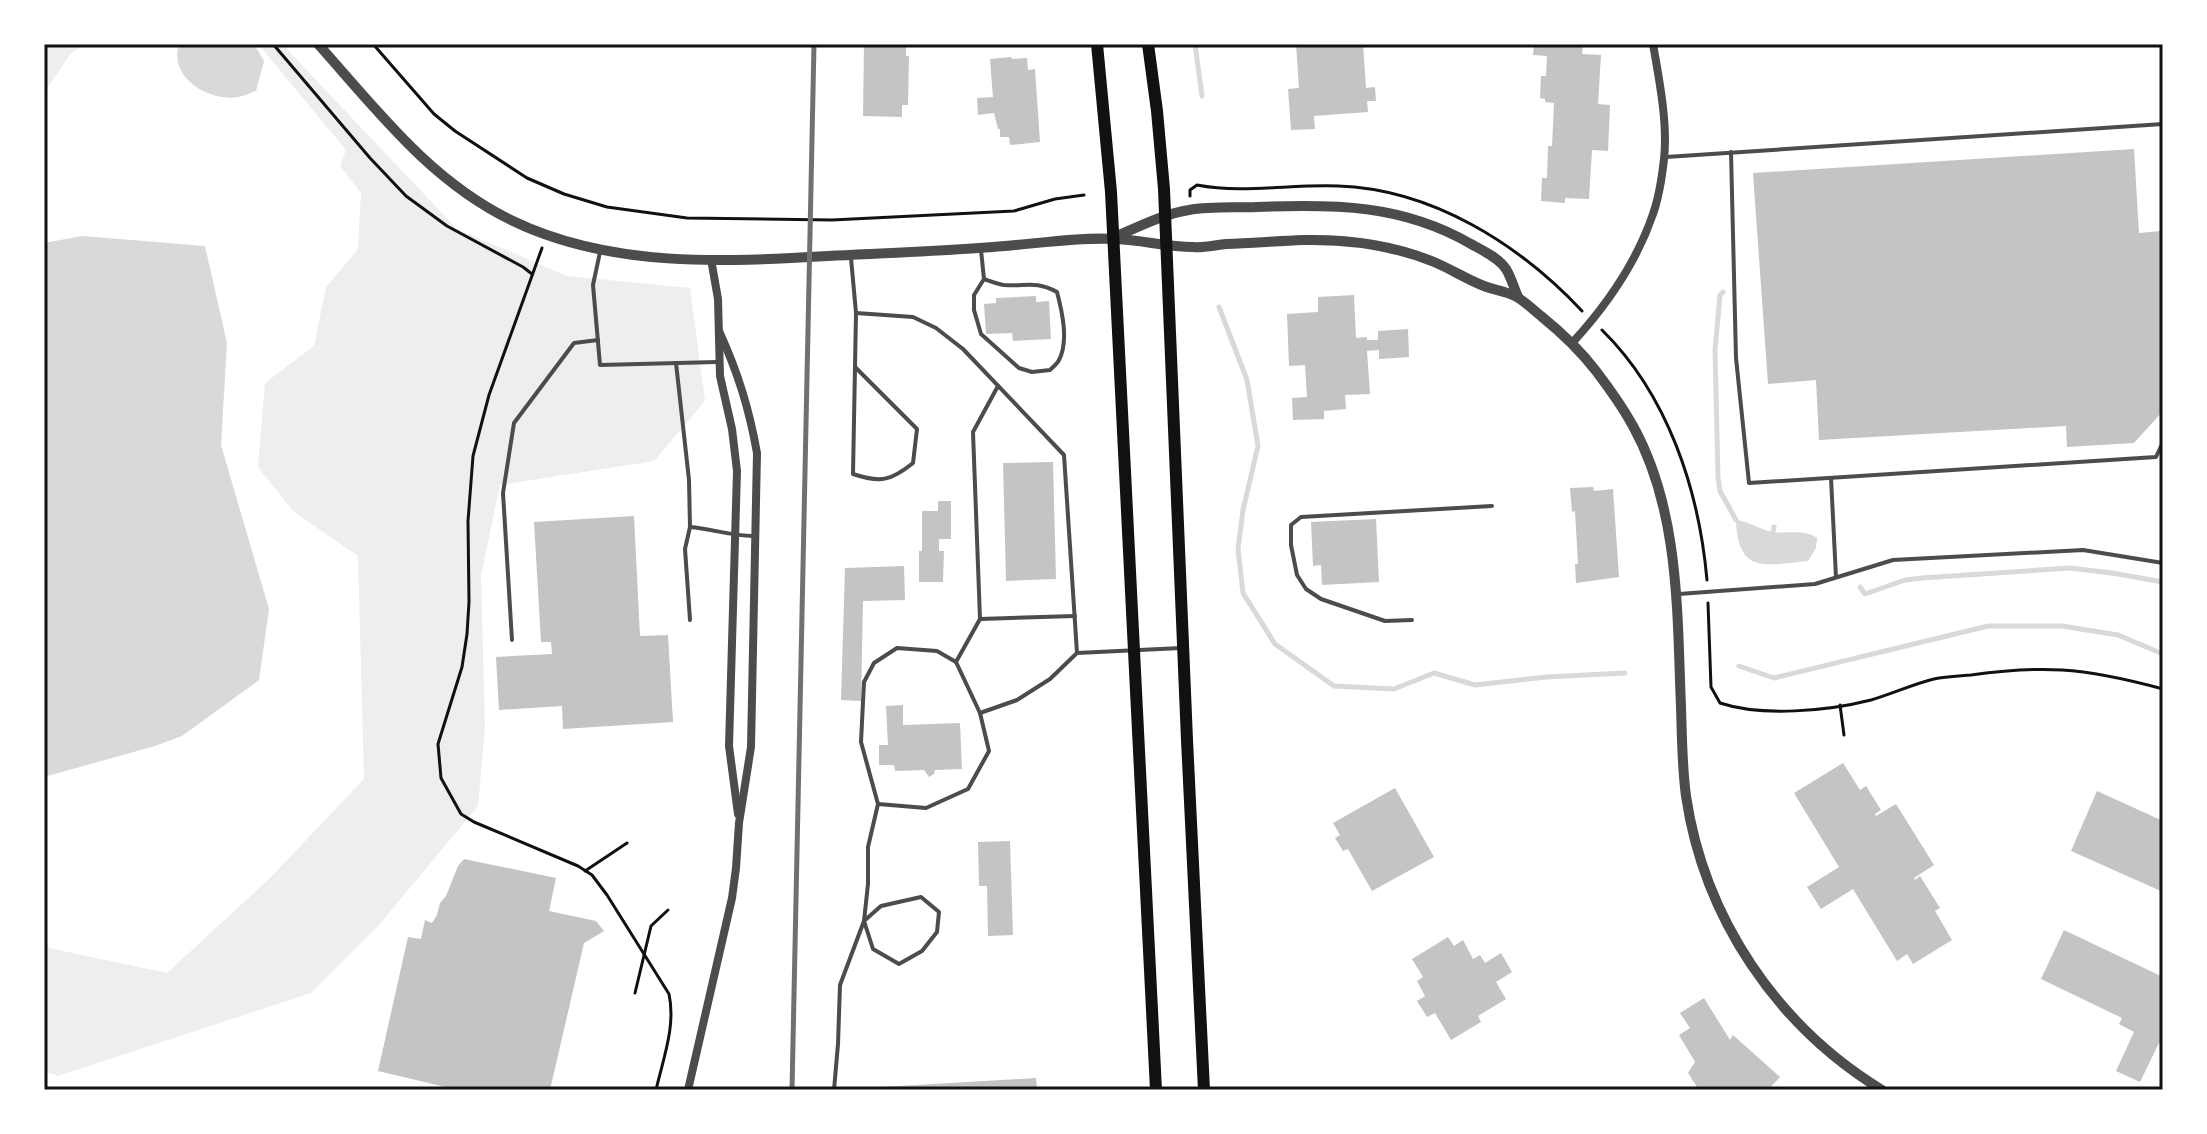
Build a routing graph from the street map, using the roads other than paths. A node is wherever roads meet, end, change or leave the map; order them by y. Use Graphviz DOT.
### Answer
graph roads {
  1 [pos="318,44"];
  2 [pos="1097,44"];
  3 [pos="1148,44"];
  4 [pos="1653,44"];
  5 [pos="2163,124"];
  6 [pos="1731,152"];
  7 [pos="1664,157"];
  8 [pos="1165,216"];
  9 [pos="1113,238"];
  10 [pos="1166,244"];
  11 [pos="980,248"];
  12 [pos="600,250"];
  13 [pos="851,255"];
  14 [pos="711,259"];
  15 [pos="984,279"];
  16 [pos="1518,297"];
  17 [pos="856,313"];
  18 [pos="719,331"];
  19 [pos="598,340"];
  20 [pos="1573,342"];
  21 [pos="720,362"];
  22 [pos="676,363"];
  23 [pos="855,367"];
  24 [pos="998,386"];
  25 [pos="2163,442"];
  26 [pos="1831,478"];
  27 [pos="1492,506"];
  28 [pos="690,527"];
  29 [pos="735,536"];
  30 [pos="756,536"];
  31 [pos="2163,563"];
  32 [pos="1836,577"];
  33 [pos="1676,594"];
  34 [pos="1075,616"];
  35 [pos="980,619"];
  36 [pos="690,620"];
  37 [pos="1412,620"];
  38 [pos="512,640"];
  39 [pos="1183,648"];
  40 [pos="1134,650"];
  41 [pos="1077,653"];
  42 [pos="956,662"];
  43 [pos="980,713"];
  44 [pos="878,804"];
  45 [pos="739,823"];
  46 [pos="864,921"];
  47 [pos="688,1090"];
  48 [pos="834,1090"];
  49 [pos="1156,1090"];
  50 [pos="1204,1090"];
  51 [pos="1882,1090"];
  1 -- 12 [label="street"];
  2 -- 9 [label="main road"];
  3 -- 8 [label="main road"];
  4 -- 7 [label="street"];
  5 -- 6 [label="lane"];
  6 -- 7 [label="lane"];
  6 -- 26 [label="lane"];
  7 -- 20 [label="street"];
  8 -- 9 [label="street"];
  8 -- 10 [label="main road"];
  8 -- 16 [label="street"];
  9 -- 10 [label="street"];
  9 -- 11 [label="street"];
  9 -- 40 [label="main road"];
  10 -- 16 [label="street"];
  10 -- 39 [label="main road"];
  11 -- 13 [label="street"];
  11 -- 15 [label="lane"];
  12 -- 14 [label="street"];
  12 -- 19 [label="lane"];
  13 -- 14 [label="street"];
  13 -- 17 [label="lane"];
  14 -- 18 [label="street"];
  15 -- 15 [label="lane"];
  16 -- 20 [label="street"];
  17 -- 23 [label="lane"];
  17 -- 24 [label="lane"];
  18 -- 21 [label="street"];
  18 -- 30 [label="street"];
  19 -- 22 [label="lane"];
  19 -- 38 [label="lane"];
  20 -- 33 [label="street"];
  21 -- 22 [label="lane"];
  21 -- 29 [label="street"];
  22 -- 28 [label="lane"];
  23 -- 23 [label="lane"];
  24 -- 34 [label="lane"];
  24 -- 35 [label="lane"];
  25 -- 26 [label="lane"];
  26 -- 32 [label="lane"];
  27 -- 37 [label="lane"];
  28 -- 29 [label="lane"];
  28 -- 36 [label="lane"];
  29 -- 30 [label="lane"];
  29 -- 45 [label="street"];
  30 -- 45 [label="street"];
  31 -- 32 [label="lane"];
  32 -- 33 [label="lane"];
  33 -- 51 [label="street"];
  34 -- 35 [label="lane"];
  34 -- 41 [label="lane"];
  35 -- 42 [label="lane"];
  39 -- 40 [label="lane"];
  39 -- 50 [label="main road"];
  40 -- 41 [label="lane"];
  40 -- 49 [label="main road"];
  41 -- 43 [label="lane"];
  42 -- 43 [label="lane"];
  42 -- 44 [label="lane"];
  43 -- 44 [label="lane"];
  44 -- 46 [label="lane"];
  45 -- 47 [label="street"];
  46 -- 46 [label="lane"];
  46 -- 48 [label="lane"];
}
